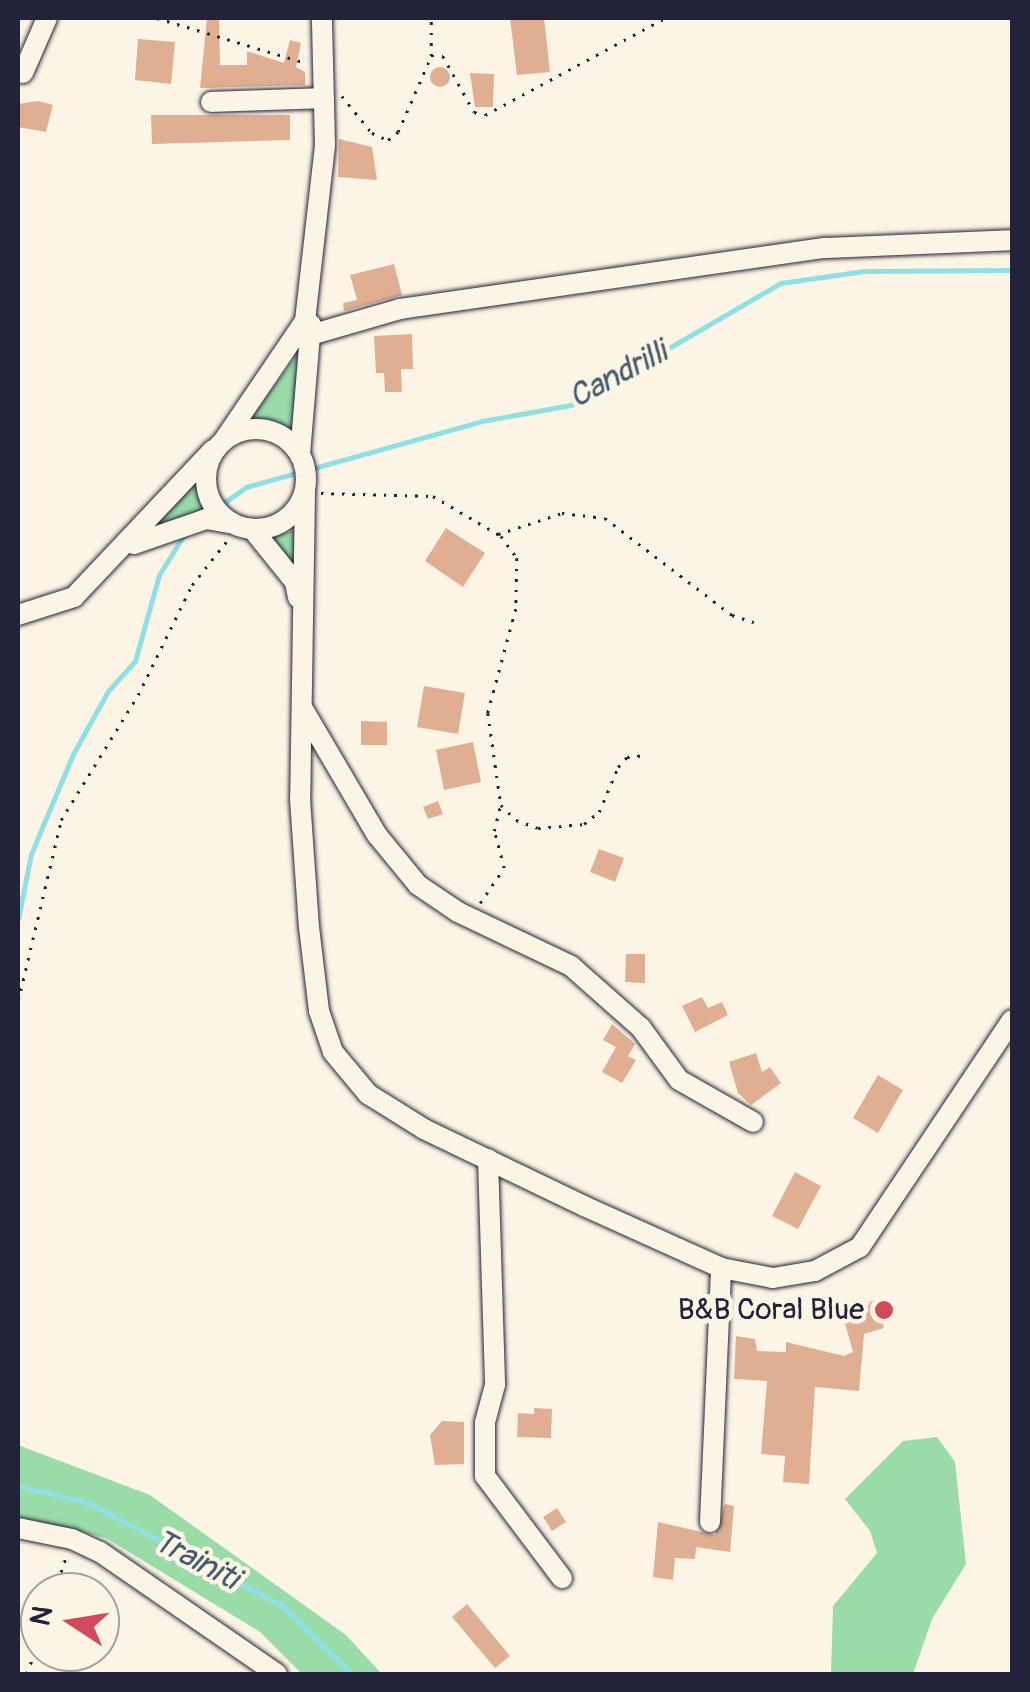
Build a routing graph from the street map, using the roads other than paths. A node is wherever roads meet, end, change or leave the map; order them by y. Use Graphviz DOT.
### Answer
graph roads {
  1 [pos="48,18"];
  2 [pos="322,18"];
  3 [pos="23,72"];
  4 [pos="324,81"];
  5 [pos="211,102"];
  6 [pos="1012,240"];
  7 [pos="312,287"];
  8 [pos="310,335"];
  9 [pos="220,444"];
  10 [pos="304,473"];
  11 [pos="242,527"];
  12 [pos="116,556"];
  13 [pos="18,616"];
  14 [pos="304,635"];
  15 [pos="302,710"];
  16 [pos="1012,1020"];
  17 [pos="754,1122"];
  18 [pos="488,1160"];
  19 [pos="721,1268"];
  20 [pos="710,1522"];
  21 [pos="18,1528"];
  22 [pos="562,1578"];
  23 [pos="277,1674"];
  1 -- 3 [label="street"];
  2 -- 4 [label="street"];
  4 -- 5 [label="street"];
  4 -- 7 [label="street"];
  6 -- 8 [label="street"];
  7 -- 8 [label="street"];
  7 -- 9 [label="street"];
  8 -- 10 [label="street"];
  9 -- 10 [label="street"];
  9 -- 11 [label="street"];
  9 -- 12 [label="street"];
  10 -- 11 [label="street"];
  10 -- 14 [label="street"];
  11 -- 12 [label="street"];
  11 -- 14 [label="street"];
  12 -- 13 [label="street"];
  14 -- 15 [label="street"];
  15 -- 17 [label="street"];
  15 -- 18 [label="street"];
  16 -- 19 [label="street"];
  18 -- 19 [label="street"];
  18 -- 22 [label="street"];
  19 -- 20 [label="street"];
  21 -- 23 [label="street"];
}
